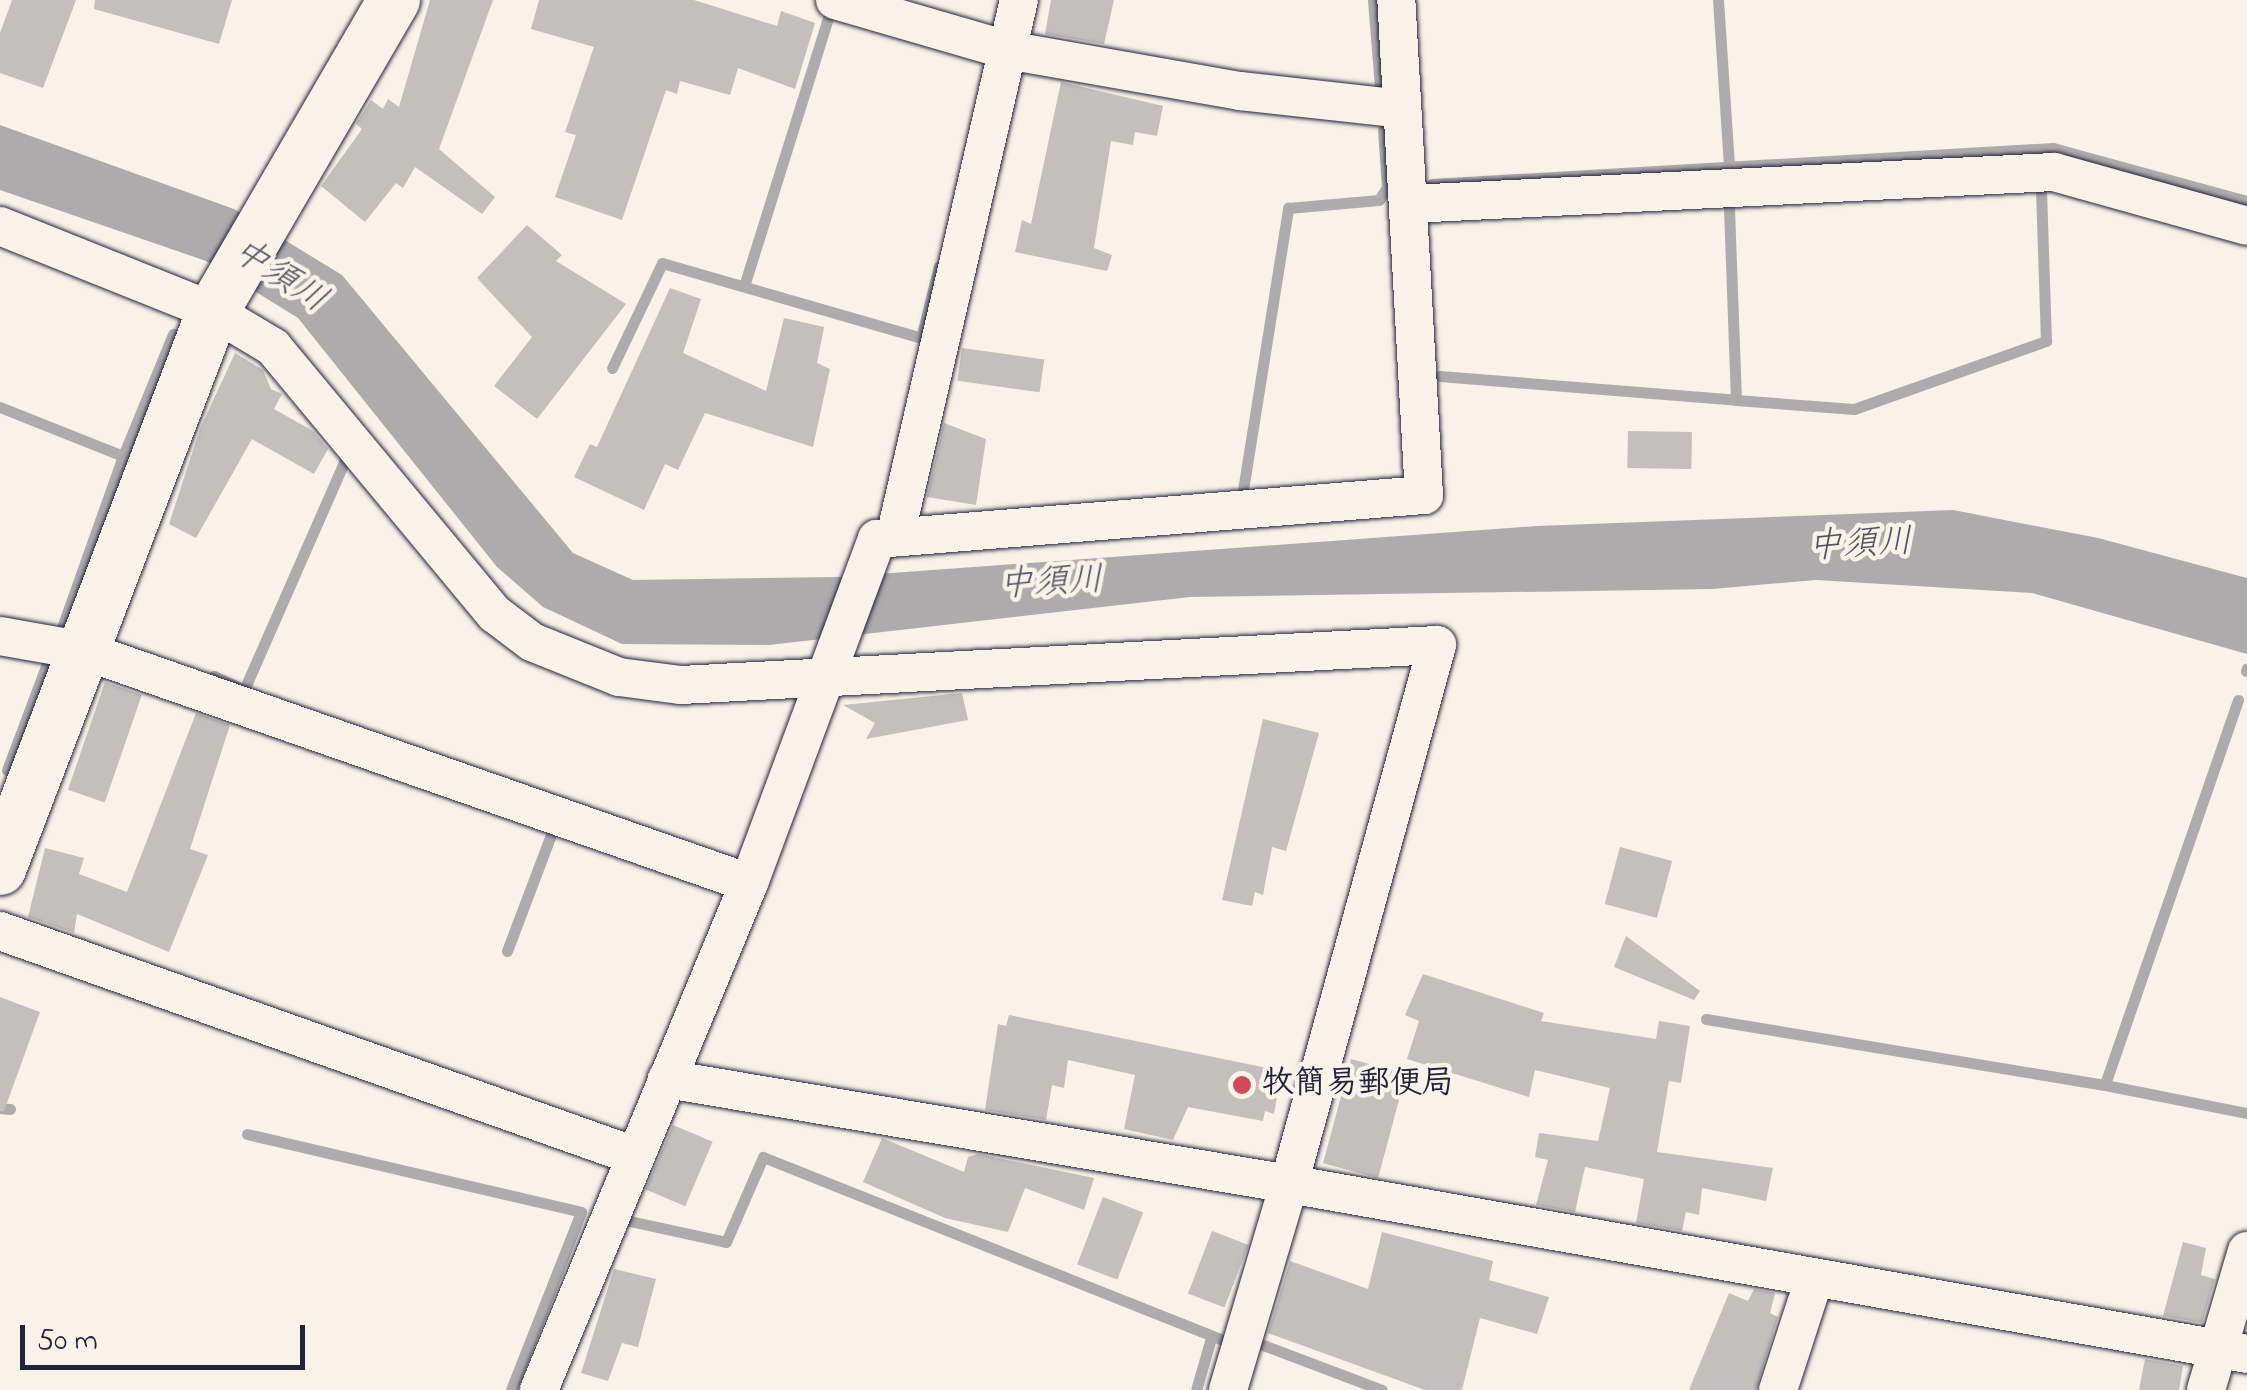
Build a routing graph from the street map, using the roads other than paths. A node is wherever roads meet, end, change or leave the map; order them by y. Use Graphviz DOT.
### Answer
graph roads {
  1 [pos="394,0"];
  2 [pos="835,0"];
  3 [pos="1019,0"];
  4 [pos="1396,0"];
  5 [pos="1007,50"];
  6 [pos="1402,109"];
  7 [pos="1411,204"];
  8 [pos="0,226"];
  9 [pos="2247,226"];
  10 [pos="218,300"];
  11 [pos="895,537"];
  12 [pos="0,636"];
  13 [pos="85,652"];
  14 [pos="836,659"];
  15 [pos="0,869"];
  16 [pos="749,883"];
  17 [pos="0,931"];
  18 [pos="667,1078"];
  19 [pos="635,1156"];
  20 [pos="1289,1184"];
  21 [pos="2247,1251"];
  22 [pos="1813,1282"];
  23 [pos="2232,1351"];
  24 [pos="539,1390"];
  25 [pos="1228,1390"];
  26 [pos="1778,1390"];
  27 [pos="2206,1390"];
  1 -- 10 [label="street"];
  2 -- 5 [label="street"];
  3 -- 5 [label="street"];
  4 -- 6 [label="street"];
  5 -- 6 [label="street"];
  5 -- 11 [label="street"];
  6 -- 7 [label="street"];
  7 -- 9 [label="street"];
  7 -- 11 [label="street"];
  8 -- 10 [label="street"];
  10 -- 13 [label="street"];
  10 -- 14 [label="street"];
  11 -- 14 [label="street"];
  12 -- 13 [label="street"];
  13 -- 15 [label="street"];
  13 -- 16 [label="street"];
  14 -- 16 [label="street"];
  14 -- 20 [label="street"];
  16 -- 18 [label="street"];
  17 -- 19 [label="street"];
  18 -- 19 [label="street"];
  18 -- 20 [label="street"];
  19 -- 24 [label="street"];
  20 -- 22 [label="street"];
  20 -- 25 [label="street"];
  21 -- 23 [label="street"];
  22 -- 23 [label="street"];
  22 -- 26 [label="street"];
  23 -- 27 [label="street"];
}
